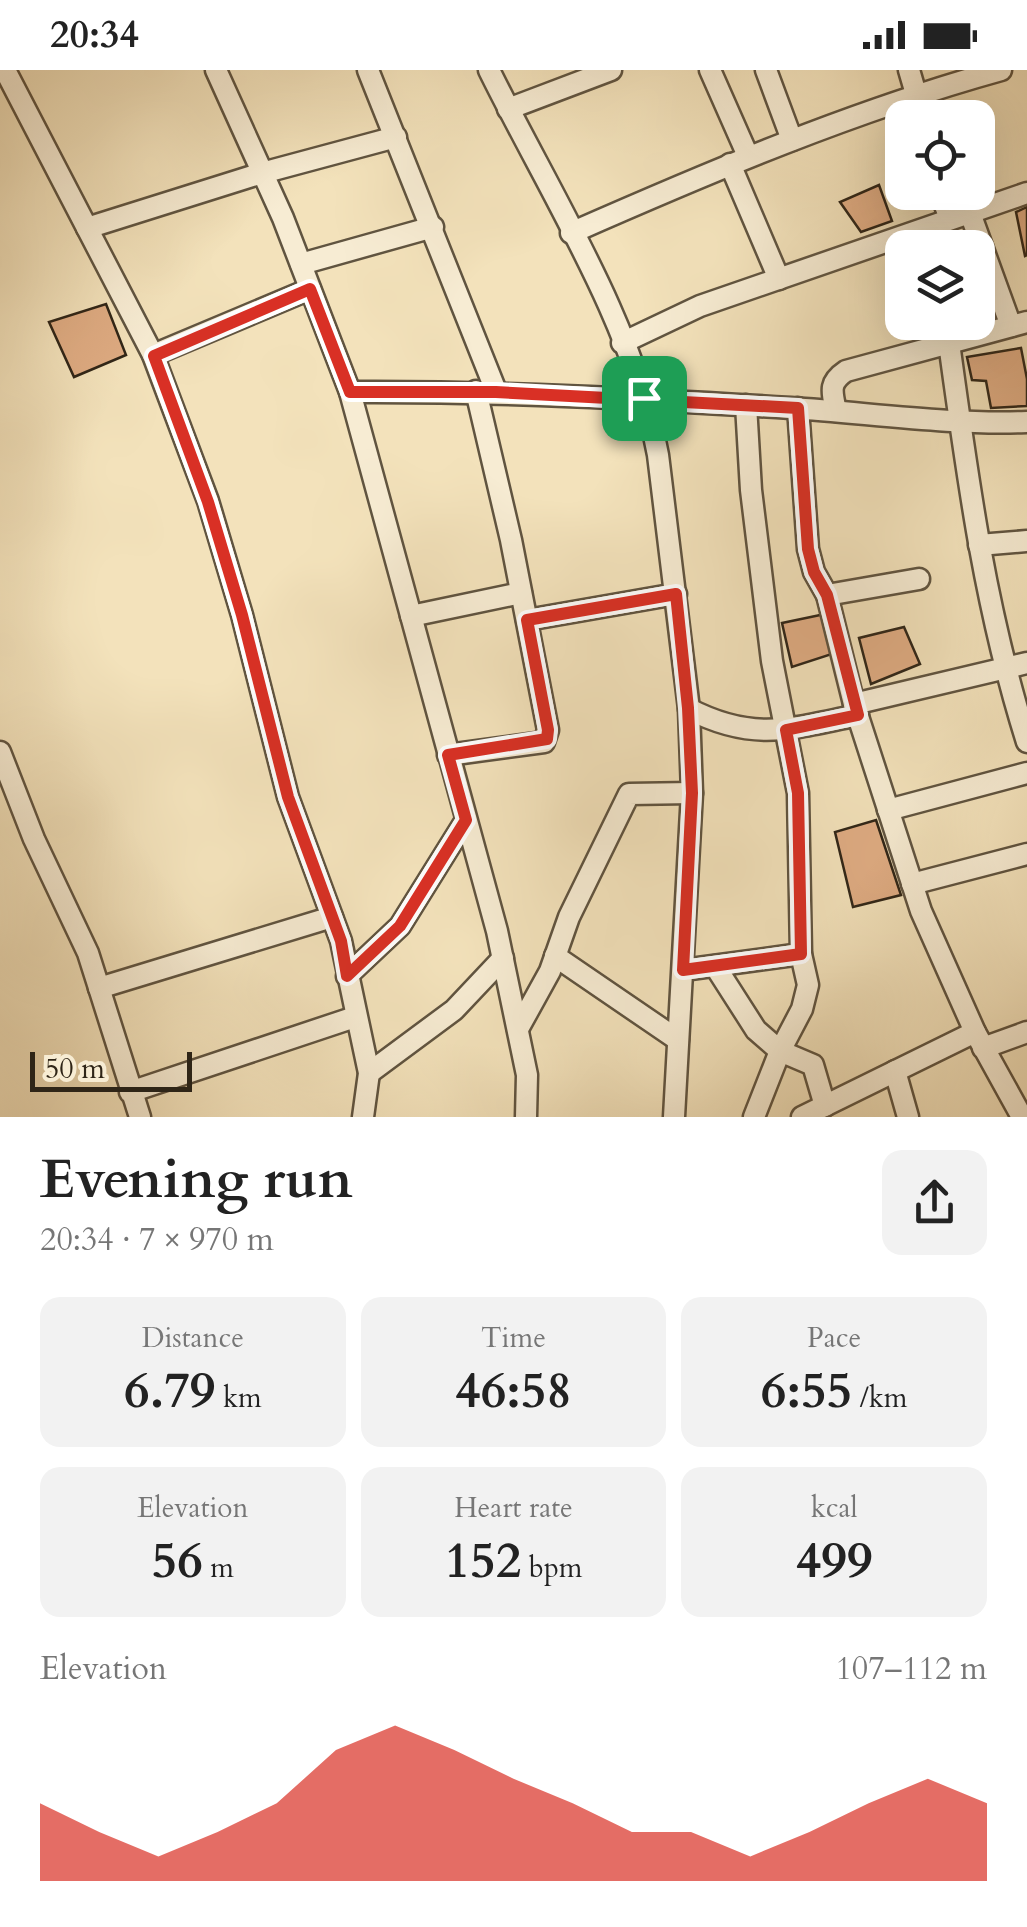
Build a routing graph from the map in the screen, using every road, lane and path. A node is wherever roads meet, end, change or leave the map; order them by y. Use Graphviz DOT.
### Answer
graph roads {
  1 [pos="4,70"];
  2 [pos="216,70"];
  3 [pos="368,70"];
  4 [pos="489,70"];
  5 [pos="611,70"];
  6 [pos="710,70"];
  7 [pos="766,70"];
  8 [pos="909,70"];
  9 [pos="1001,70"];
  10 [pos="911,100"];
  11 [pos="919,100"];
  12 [pos="508,109"];
  13 [pos="885,111"];
  14 [pos="396,137"];
  15 [pos="792,140"];
  16 [pos="739,160"];
  17 [pos="262,173"];
  18 [pos="1027,194"];
  19 [pos="955,210"];
  20 [pos="960,216"];
  21 [pos="87,228"];
  22 [pos="434,228"];
  23 [pos="571,233"];
  24 [pos="301,264"];
  25 [pos="779,279"];
  26 [pos="310,289"];
  27 [pos="1019,324"];
  28 [pos="622,343"];
  29 [pos="949,343"];
  30 [pos="154,356"];
  31 [pos="350,392"];
  32 [pos="486,392"];
  33 [pos="644,398"];
  34 [pos="746,405"];
  35 [pos="798,408"];
  36 [pos="836,411"];
  37 [pos="960,421"];
  38 [pos="1027,422"];
  39 [pos="1027,541"];
  40 [pos="979,545"];
  41 [pos="919,579"];
  42 [pos="522,593"];
  43 [pos="676,594"];
  44 [pos="827,595"];
  45 [pos="410,616"];
  46 [pos="527,620"];
  47 [pos="1027,663"];
  48 [pos="1004,668"];
  49 [pos="688,708"];
  50 [pos="856,709"];
  51 [pos="786,730"];
  52 [pos="1027,742"];
  53 [pos="0,752"];
  54 [pos="448,755"];
  55 [pos="1027,773"];
  56 [pos="692,793"];
  57 [pos="888,810"];
  58 [pos="466,820"];
  59 [pos="1027,854"];
  60 [pos="912,884"];
  61 [pos="332,917"];
  62 [pos="801,954"];
  63 [pos="555,956"];
  64 [pos="502,958"];
  65 [pos="716,966"];
  66 [pos="683,970"];
  67 [pos="347,976"];
  68 [pos="99,988"];
  69 [pos="355,1017"];
  70 [pos="518,1029"];
  71 [pos="1027,1032"];
  72 [pos="678,1040"];
  73 [pos="979,1040"];
  74 [pos="780,1051"];
  75 [pos="895,1071"];
  76 [pos="369,1074"];
  77 [pos="130,1092"];
  78 [pos="825,1106"];
  79 [pos="1023,1114"];
  80 [pos="133,1116"];
  81 [pos="363,1117"];
  82 [pos="526,1117"];
  83 [pos="674,1117"];
  84 [pos="754,1117"];
  85 [pos="802,1117"];
  86 [pos="908,1117"];
  1 -- 21 [label="street"];
  2 -- 17 [label="street"];
  3 -- 14 [label="street"];
  4 -- 12 [label="street"];
  5 -- 12 [label="street"];
  6 -- 16 [label="street"];
  7 -- 15 [label="street"];
  8 -- 10 [label="street"];
  9 -- 11 [label="street"];
  12 -- 23 [label="street"];
  13 -- 15 [label="street"];
  14 -- 17 [label="street"];
  14 -- 22 [label="street"];
  15 -- 16 [label="street"];
  16 -- 23 [label="street"];
  16 -- 25 [label="street"];
  17 -- 21 [label="street"];
  17 -- 24 [label="street"];
  18 -- 20 [label="street"];
  19 -- 20 [label="street"];
  20 -- 25 [label="street"];
  20 -- 27 [label="street"];
  21 -- 30 [label="street"];
  22 -- 24 [label="street"];
  22 -- 32 [label="street"];
  23 -- 28 [label="street"];
  24 -- 26 [label="street"];
  25 -- 28 [label="street"];
  26 -- 30 [label="street"];
  26 -- 31 [label="street"];
  27 -- 29 [label="street"];
  28 -- 33 [label="street"];
  29 -- 36 [label="street"];
  29 -- 37 [label="street"];
  30 -- 61 [label="street"];
  31 -- 32 [label="street"];
  31 -- 45 [label="street"];
  32 -- 33 [label="street"];
  32 -- 42 [label="street"];
  33 -- 34 [label="street"];
  33 -- 43 [label="street"];
  34 -- 35 [label="street"];
  34 -- 51 [label="street"];
  35 -- 36 [label="street"];
  35 -- 44 [label="street"];
  36 -- 37 [label="street"];
  37 -- 38 [label="street"];
  37 -- 40 [label="street"];
  39 -- 40 [label="street"];
  40 -- 48 [label="street"];
  41 -- 44 [label="street"];
  42 -- 45 [label="street"];
  42 -- 46 [label="street"];
  43 -- 46 [label="street"];
  43 -- 49 [label="street"];
  44 -- 50 [label="street"];
  45 -- 54 [label="street"];
  46 -- 54 [label="street"];
  47 -- 48 [label="street"];
  48 -- 50 [label="street"];
  48 -- 52 [label="street"];
  49 -- 51 [label="street"];
  49 -- 56 [label="street"];
  50 -- 51 [label="street"];
  50 -- 57 [label="street"];
  51 -- 62 [label="street"];
  53 -- 68 [label="street"];
  54 -- 58 [label="street"];
  55 -- 57 [label="street"];
  56 -- 63 [label="street"];
  56 -- 66 [label="street"];
  57 -- 60 [label="street"];
  58 -- 64 [label="street"];
  58 -- 67 [label="street"];
  59 -- 60 [label="street"];
  60 -- 73 [label="street"];
  61 -- 67 [label="street"];
  61 -- 68 [label="street"];
  62 -- 65 [label="street"];
  62 -- 74 [label="street"];
  63 -- 70 [label="street"];
  63 -- 72 [label="street"];
  64 -- 70 [label="street"];
  64 -- 76 [label="street"];
  65 -- 66 [label="street"];
  65 -- 74 [label="street"];
  66 -- 72 [label="street"];
  67 -- 69 [label="street"];
  68 -- 77 [label="street"];
  69 -- 76 [label="street"];
  69 -- 77 [label="street"];
  70 -- 82 [label="street"];
  71 -- 73 [label="street"];
  72 -- 83 [label="street"];
  73 -- 75 [label="street"];
  73 -- 79 [label="street"];
  74 -- 78 [label="street"];
  74 -- 84 [label="street"];
  75 -- 78 [label="street"];
  75 -- 86 [label="street"];
  76 -- 81 [label="street"];
  77 -- 80 [label="street"];
  78 -- 85 [label="street"];
}
